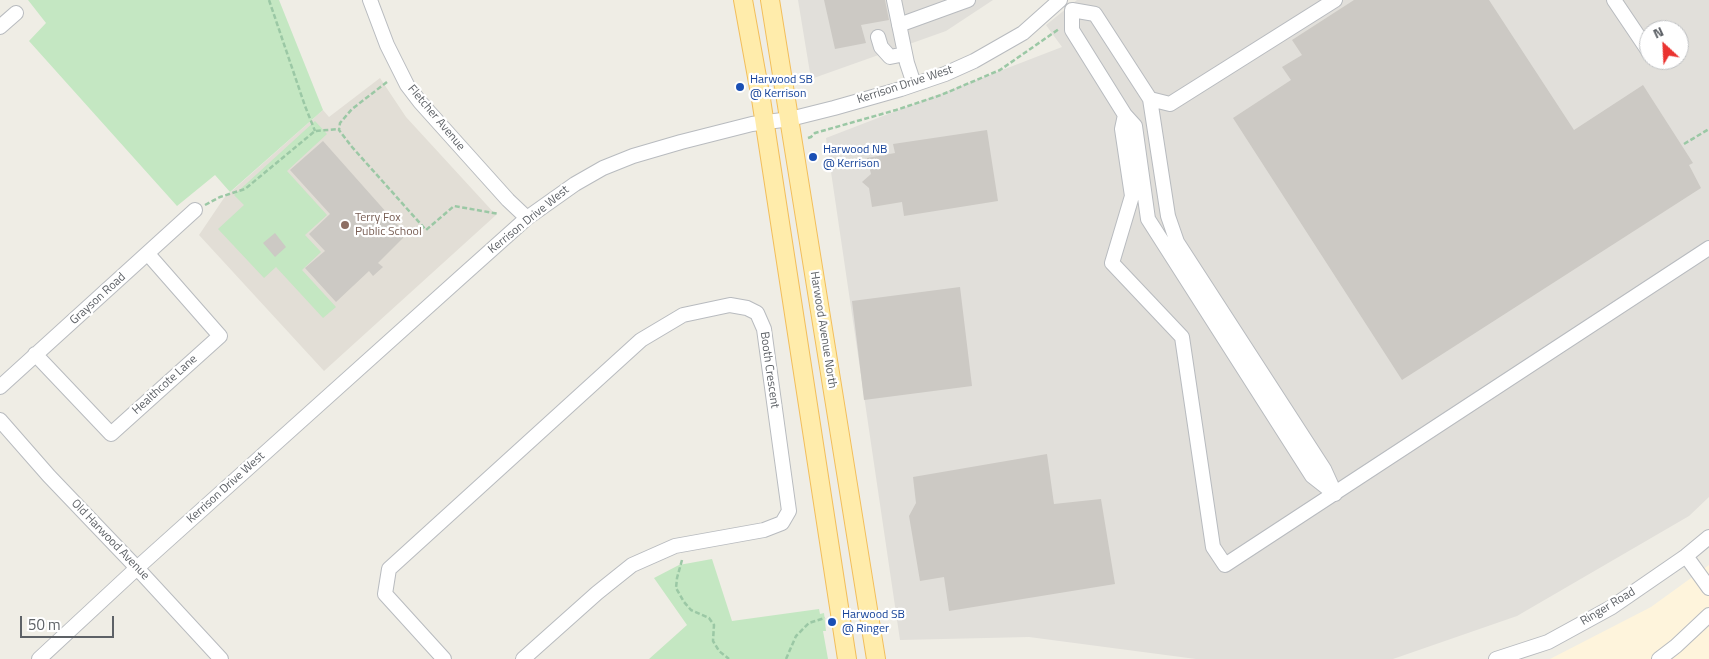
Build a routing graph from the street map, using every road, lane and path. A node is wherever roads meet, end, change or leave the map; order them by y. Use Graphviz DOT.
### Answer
graph roads {
  1 [pos="269,0"];
  2 [pos="370,0"];
  3 [pos="743,0"];
  4 [pos="770,0"];
  5 [pos="894,0"];
  6 [pos="1060,0"];
  7 [pos="1336,0"];
  8 [pos="1614,0"];
  9 [pos="966,1"];
  10 [pos="16,13"];
  11 [pos="899,25"];
  12 [pos="0,27"];
  13 [pos="878,37"];
  14 [pos="1639,37"];
  15 [pos="905,54"];
  16 [pos="387,82"];
  17 [pos="914,84"];
  18 [pos="1150,99"];
  19 [pos="1125,115"];
  20 [pos="790,119"];
  21 [pos="764,122"];
  22 [pos="340,129"];
  23 [pos="1709,129"];
  24 [pos="315,131"];
  25 [pos="1684,144"];
  26 [pos="194,210"];
  27 [pos="499,214"];
  28 [pos="527,218"];
  29 [pos="1709,248"];
  30 [pos="148,254"];
  31 [pos="36,354"];
  32 [pos="0,387"];
  33 [pos="0,420"];
  34 [pos="1335,494"];
  35 [pos="1709,536"];
  36 [pos="1686,556"];
  37 [pos="682,560"];
  38 [pos="137,568"];
  39 [pos="1709,588"];
  40 [pos="840,613"];
  41 [pos="1709,615"];
  42 [pos="42,658"];
  43 [pos="221,659"];
  44 [pos="444,659"];
  45 [pos="523,659"];
  46 [pos="729,659"];
  47 [pos="786,659"];
  48 [pos="847,659"];
  49 [pos="876,659"];
  50 [pos="1496,659"];
  51 [pos="1659,659"];
  1 -- 24 [label="path"];
  2 -- 28 [label="street, Fletcher Avenue"];
  3 -- 21 [label="main road"];
  4 -- 20 [label="main road, Harwood Avenue North"];
  5 -- 11 [label="street"];
  6 -- 17 [label="street, Kerrison Drive West"];
  7 -- 18 [label="street"];
  8 -- 14 [label="street"];
  9 -- 11 [label="street"];
  10 -- 12 [label="street"];
  11 -- 15 [label="street"];
  13 -- 15 [label="street"];
  15 -- 17 [label="street"];
  16 -- 22 [label="path"];
  17 -- 20 [label="street, Kerrison Drive West"];
  18 -- 19 [label="street"];
  18 -- 34 [label="street"];
  19 -- 34 [label="street"];
  19 -- 34 [label="street"];
  20 -- 21 [label="street, Kerrison Drive West"];
  20 -- 49 [label="main road, Harwood Avenue North"];
  21 -- 28 [label="street, Kerrison Drive West"];
  21 -- 40 [label="main road"];
  22 -- 24 [label="path"];
  22 -- 27 [label="path"];
  23 -- 25 [label="path"];
  24 -- 26 [label="path"];
  26 -- 30 [label="street, Grayson Road"];
  28 -- 38 [label="street, Kerrison Drive West"];
  29 -- 34 [label="street"];
  30 -- 31 [label="street, Grayson Road"];
  30 -- 31 [label="street, Healthcote Lane"];
  31 -- 32 [label="street, Grayson Road"];
  33 -- 38 [label="street, Old Harwood Avenue"];
  35 -- 36 [label="street, Ringer Road"];
  36 -- 39 [label="street"];
  36 -- 50 [label="street, Ringer Road"];
  37 -- 46 [label="path"];
  38 -- 42 [label="street, Kerrison Drive West"];
  38 -- 43 [label="street, Old Harwood Avenue"];
  40 -- 47 [label="path"];
  40 -- 48 [label="main road"];
  41 -- 51 [label="street"];
  44 -- 45 [label="street, Booth Crescent"];
}
